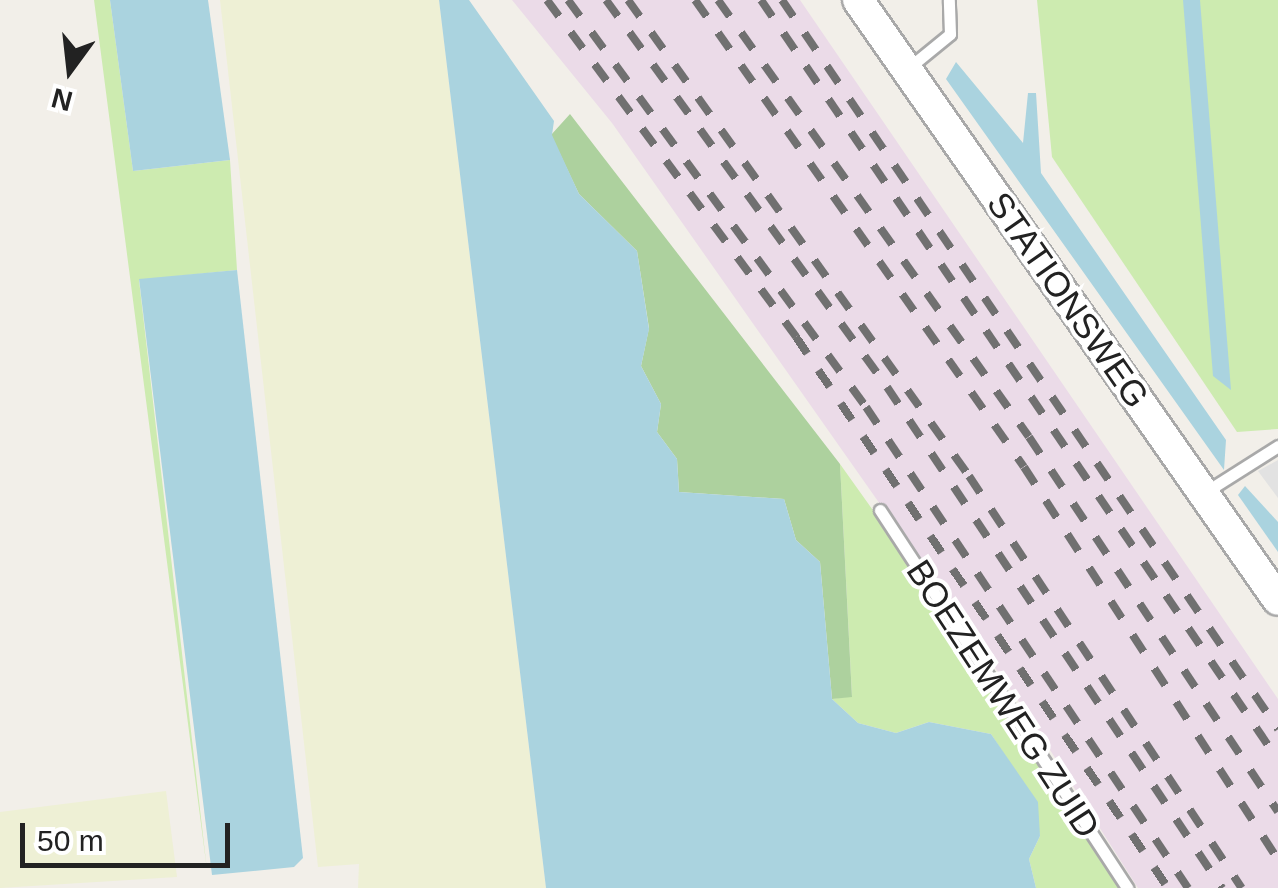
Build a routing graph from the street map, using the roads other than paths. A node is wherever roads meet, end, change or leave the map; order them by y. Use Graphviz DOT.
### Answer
graph roads {
  1 [pos="858,0"];
  2 [pos="949,0"];
  3 [pos="906,71"];
  4 [pos="1278,446"];
  5 [pos="1204,493"];
  6 [pos="880,510"];
  7 [pos="1278,600"];
  8 [pos="1128,888"];
  1 -- 3 [label="street, STATIONSWEG"];
  2 -- 3 [label="lane"];
  3 -- 5 [label="street, STATIONSWEG"];
  4 -- 5 [label="lane"];
  5 -- 7 [label="street, STATIONSWEG"];
  6 -- 8 [label="lane, BOEZEMWEG ZUID"];
}
